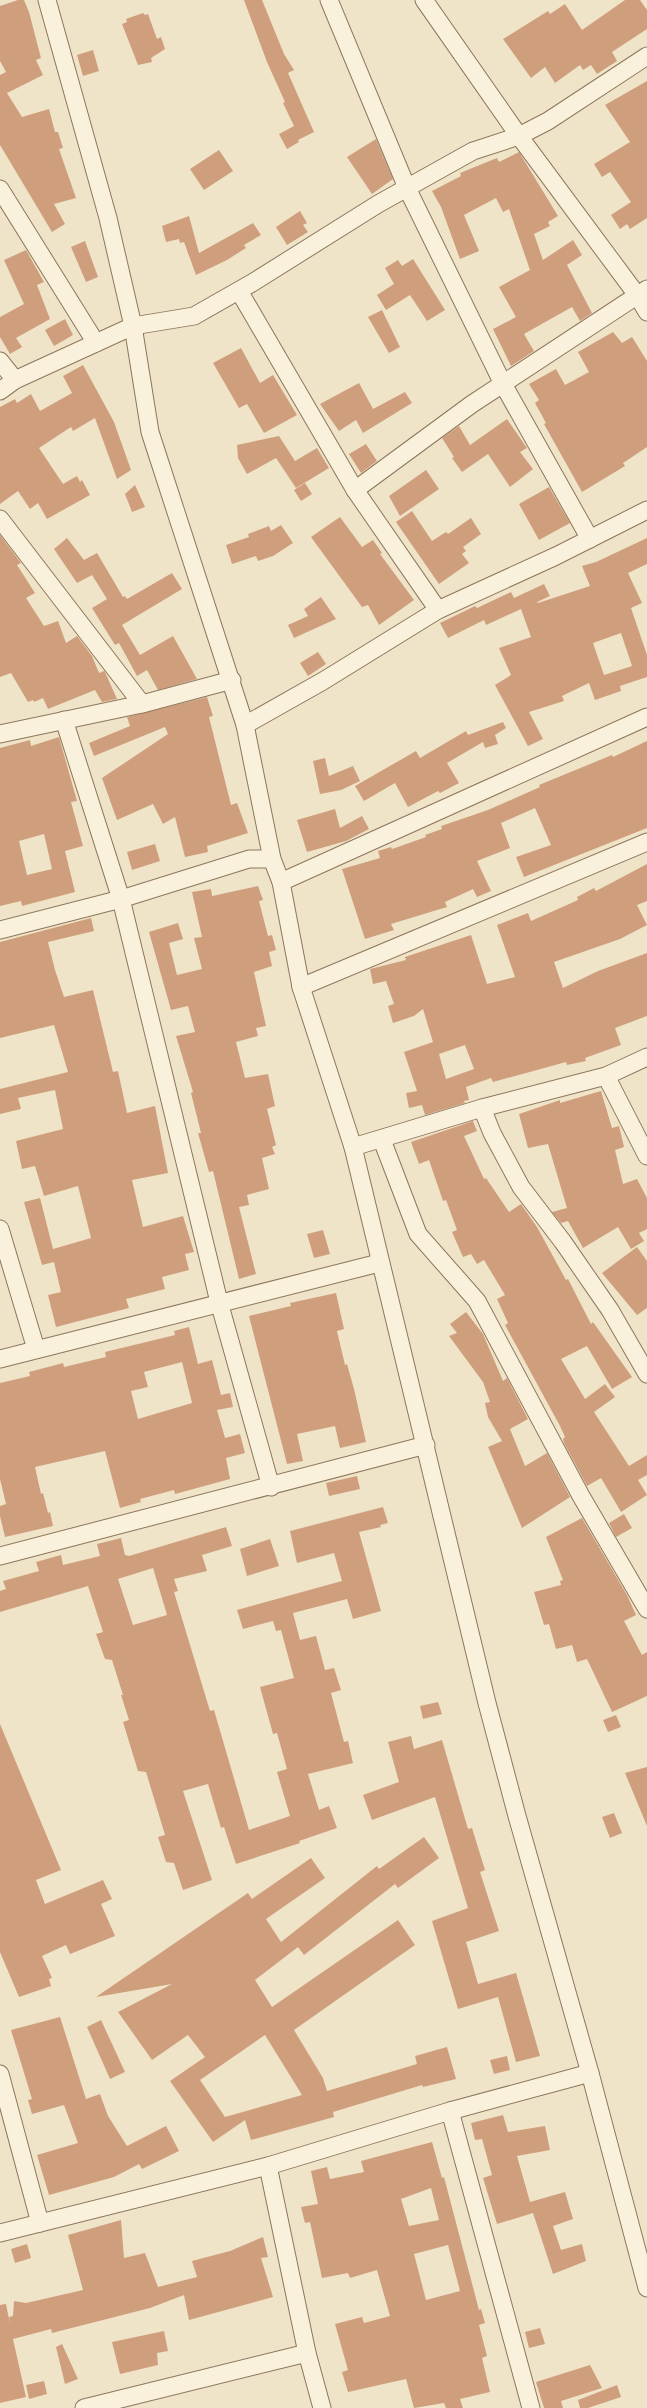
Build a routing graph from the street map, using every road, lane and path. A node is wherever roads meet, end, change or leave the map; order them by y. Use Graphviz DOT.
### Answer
graph roads {
  1 [pos="47,0"];
  2 [pos="329,0"];
  3 [pos="424,0"];
  4 [pos="647,56"];
  5 [pos="519,136"];
  6 [pos="407,188"];
  7 [pos="0,189"];
  8 [pos="238,291"];
  9 [pos="642,292"];
  10 [pos="647,312"];
  11 [pos="133,326"];
  12 [pos="96,343"];
  13 [pos="0,361"];
  14 [pos="15,380"];
  15 [pos="503,384"];
  16 [pos="0,391"];
  17 [pos="355,490"];
  18 [pos="647,510"];
  19 [pos="0,519"];
  20 [pos="590,539"];
  21 [pos="438,610"];
  22 [pos="232,680"];
  23 [pos="142,704"];
  24 [pos="647,717"];
  25 [pos="64,720"];
  26 [pos="245,726"];
  27 [pos="0,734"];
  28 [pos="647,842"];
  29 [pos="272,859"];
  30 [pos="281,882"];
  31 [pos="121,899"];
  32 [pos="0,930"];
  33 [pos="301,987"];
  34 [pos="647,1058"];
  35 [pos="606,1076"];
  36 [pos="482,1108"];
  37 [pos="382,1140"];
  38 [pos="353,1147"];
  39 [pos="647,1156"];
  40 [pos="0,1228"];
  41 [pos="379,1263"];
  42 [pos="219,1302"];
  43 [pos="36,1349"];
  44 [pos="0,1359"];
  45 [pos="647,1374"];
  46 [pos="426,1445"];
  47 [pos="271,1487"];
  48 [pos="0,1556"];
  49 [pos="647,1610"];
  50 [pos="590,2073"];
  51 [pos="0,2074"];
  52 [pos="450,2111"];
  53 [pos="268,2166"];
  54 [pos="40,2223"];
  55 [pos="0,2233"];
  56 [pos="647,2288"];
  57 [pos="308,2353"];
  58 [pos="126,2403"];
  59 [pos="84,2408"];
  60 [pos="322,2408"];
  61 [pos="531,2408"];
  1 -- 11 [label="street"];
  2 -- 6 [label="street"];
  3 -- 5 [label="street"];
  4 -- 5 [label="street"];
  5 -- 6 [label="street"];
  5 -- 9 [label="street"];
  6 -- 8 [label="street"];
  6 -- 15 [label="street"];
  7 -- 12 [label="street"];
  8 -- 11 [label="street"];
  8 -- 17 [label="street"];
  9 -- 10 [label="street"];
  9 -- 15 [label="street"];
  11 -- 12 [label="street"];
  11 -- 22 [label="street"];
  12 -- 14 [label="street"];
  13 -- 14 [label="street"];
  14 -- 16 [label="street"];
  15 -- 17 [label="street"];
  15 -- 20 [label="street"];
  17 -- 21 [label="street"];
  18 -- 20 [label="street"];
  19 -- 23 [label="street"];
  20 -- 21 [label="street"];
  21 -- 26 [label="street"];
  22 -- 23 [label="street"];
  22 -- 26 [label="street"];
  23 -- 25 [label="street"];
  24 -- 30 [label="street"];
  25 -- 27 [label="street"];
  25 -- 31 [label="street"];
  26 -- 29 [label="street"];
  28 -- 33 [label="street"];
  29 -- 30 [label="street"];
  29 -- 31 [label="street"];
  30 -- 33 [label="street"];
  31 -- 32 [label="street"];
  31 -- 42 [label="street"];
  33 -- 38 [label="street"];
  34 -- 35 [label="street"];
  35 -- 36 [label="street"];
  35 -- 39 [label="street"];
  36 -- 37 [label="street"];
  36 -- 45 [label="street"];
  37 -- 38 [label="street"];
  37 -- 49 [label="street"];
  38 -- 41 [label="street"];
  40 -- 43 [label="street"];
  41 -- 42 [label="street"];
  41 -- 46 [label="street"];
  42 -- 43 [label="street"];
  42 -- 47 [label="street"];
  43 -- 44 [label="street"];
  46 -- 47 [label="street"];
  46 -- 50 [label="street"];
  47 -- 48 [label="street"];
  50 -- 52 [label="street"];
  50 -- 56 [label="street"];
  51 -- 54 [label="street"];
  52 -- 53 [label="street"];
  52 -- 61 [label="street"];
  53 -- 54 [label="street"];
  53 -- 57 [label="street"];
  54 -- 55 [label="street"];
  57 -- 58 [label="street"];
  57 -- 60 [label="street"];
  58 -- 59 [label="street"];
}
